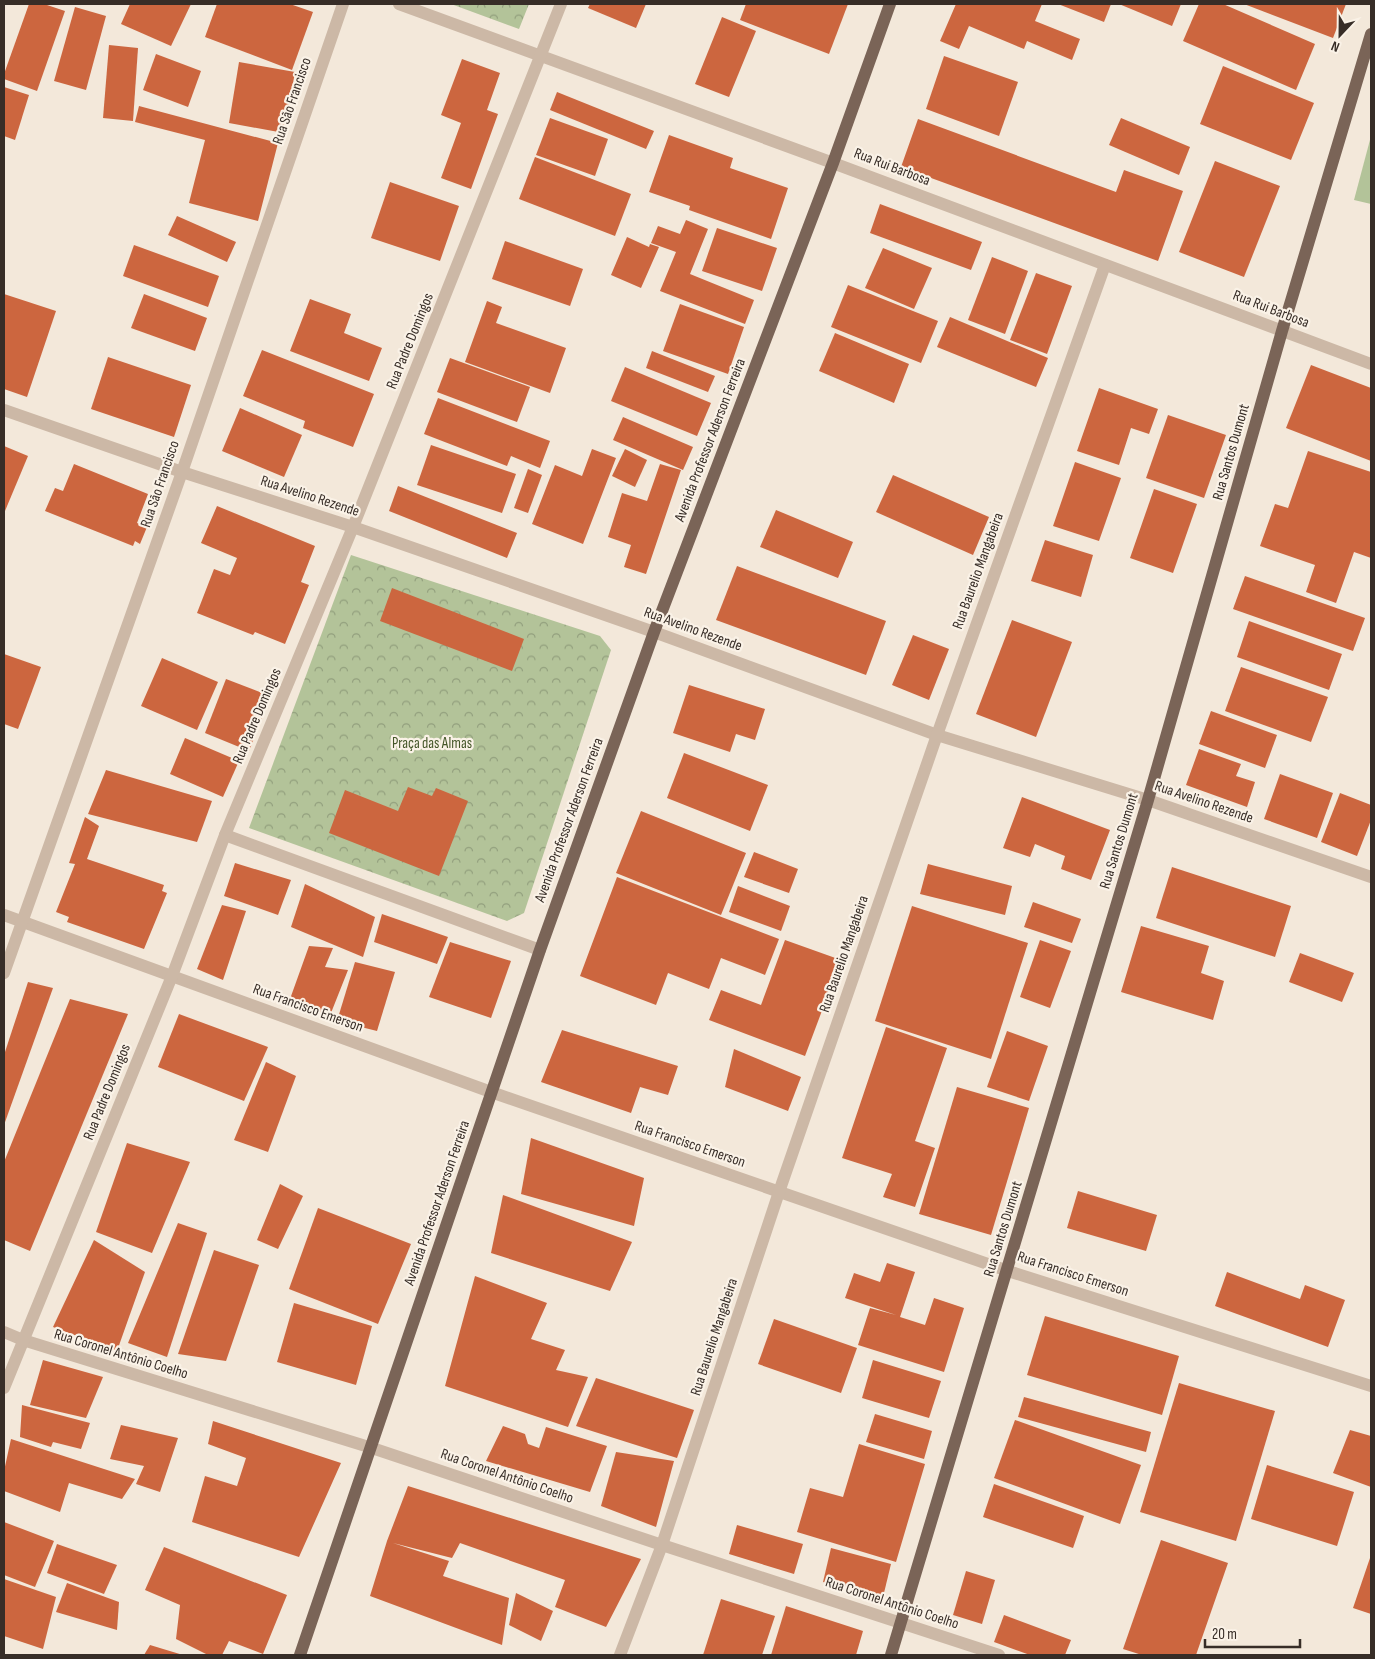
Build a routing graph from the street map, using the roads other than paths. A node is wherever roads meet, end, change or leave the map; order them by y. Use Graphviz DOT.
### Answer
graph roads {
  1 [pos="343,4"];
  2 [pos="400,4"];
  3 [pos="561,4"];
  4 [pos="890,4"];
  5 [pos="1371,34"];
  6 [pos="541,56"];
  7 [pos="833,163"];
  8 [pos="1105,265"];
  9 [pos="1282,331"];
  10 [pos="1371,364"];
  11 [pos="4,410"];
  12 [pos="182,472"];
  13 [pos="353,526"];
  14 [pos="654,632"];
  15 [pos="937,735"];
  16 [pos="1148,800"];
  17 [pos="225,835"];
  18 [pos="1371,877"];
  19 [pos="4,915"];
  20 [pos="23,921"];
  21 [pos="540,950"];
  22 [pos="4,973"];
  23 [pos="172,976"];
  24 [pos="491,1092"];
  25 [pos="779,1192"];
  26 [pos="1008,1271"];
  27 [pos="4,1332"];
  28 [pos="23,1340"];
  29 [pos="1371,1386"];
  30 [pos="4,1388"];
  31 [pos="372,1448"];
  32 [pos="662,1545"];
  33 [pos="900,1623"];
  34 [pos="300,1655"];
  35 [pos="620,1655"];
  36 [pos="891,1655"];
  37 [pos="999,1655"];
  1 -- 12 [label="street, Rua São Francisco"];
  2 -- 6 [label="street, Rua Rui Barbosa"];
  3 -- 6 [label="street, Rua Padre Domingos"];
  4 -- 7 [label="main road, Avenida Professor Aderson Ferreira"];
  5 -- 9 [label="main road, Rua Santos Dumont"];
  6 -- 7 [label="street, Rua Rui Barbosa"];
  6 -- 13 [label="street, Rua Padre Domingos"];
  7 -- 8 [label="street, Rua Rui Barbosa"];
  7 -- 14 [label="main road, Avenida Professor Aderson Ferreira"];
  8 -- 9 [label="street, Rua Rui Barbosa"];
  8 -- 15 [label="street, Rua Baurelio Mangabeira"];
  9 -- 10 [label="street, Rua Rui Barbosa"];
  9 -- 16 [label="main road, Rua Santos Dumont"];
  11 -- 12 [label="street, Rua Avelino Rezende"];
  12 -- 13 [label="street, Rua Avelino Rezende"];
  12 -- 20 [label="street, Rua São Francisco"];
  13 -- 14 [label="street, Rua Avelino Rezende"];
  13 -- 17 [label="street, Rua Padre Domingos"];
  14 -- 15 [label="street, Rua Avelino Rezende"];
  14 -- 21 [label="main road, Avenida Professor Aderson Ferreira"];
  15 -- 16 [label="street, Rua Avelino Rezende"];
  15 -- 25 [label="street, Rua Baurelio Mangabeira"];
  16 -- 18 [label="street, Rua Avelino Rezende"];
  16 -- 26 [label="main road, Rua Santos Dumont"];
  17 -- 21 [label="street"];
  17 -- 23 [label="street, Rua Padre Domingos"];
  19 -- 20 [label="street, Rua Francisco Emerson"];
  20 -- 22 [label="street, Rua São Francisco"];
  20 -- 23 [label="street, Rua Francisco Emerson"];
  21 -- 24 [label="main road, Avenida Professor Aderson Ferreira"];
  23 -- 24 [label="street, Rua Francisco Emerson"];
  23 -- 28 [label="street, Rua Padre Domingos"];
  24 -- 25 [label="street, Rua Francisco Emerson"];
  24 -- 31 [label="main road, Avenida Professor Aderson Ferreira"];
  25 -- 26 [label="street, Rua Francisco Emerson"];
  25 -- 32 [label="street, Rua Baurelio Mangabeira"];
  26 -- 29 [label="street, Rua Francisco Emerson"];
  26 -- 33 [label="main road, Rua Santos Dumont"];
  27 -- 28 [label="street, Rua Coronel Antônio Coelho"];
  28 -- 30 [label="street, Rua Padre Domingos"];
  28 -- 31 [label="street, Rua Coronel Antônio Coelho"];
  31 -- 32 [label="street, Rua Coronel Antônio Coelho"];
  31 -- 34 [label="main road, Avenida Professor Aderson Ferreira"];
  32 -- 33 [label="street, Rua Coronel Antônio Coelho"];
  32 -- 35 [label="street, Rua Baurelio Mangabeira"];
  33 -- 36 [label="main road, Rua Santos Dumont"];
  33 -- 37 [label="street, Rua Coronel Antônio Coelho"];
}
